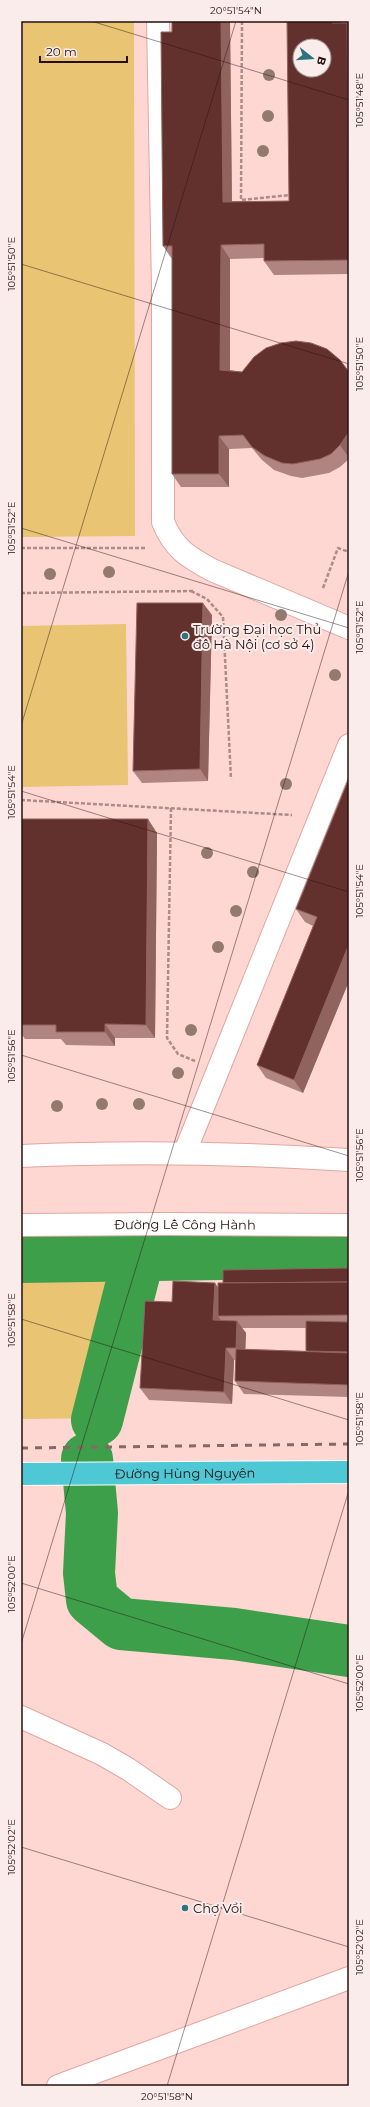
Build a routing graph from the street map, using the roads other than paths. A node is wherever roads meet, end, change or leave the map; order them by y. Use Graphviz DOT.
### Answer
graph roads {
  1 [pos="158,21"];
  2 [pos="349,628"];
  3 [pos="349,745"];
  4 [pos="185,1152"];
  5 [pos="21,1156"];
  6 [pos="349,1160"];
  7 [pos="21,1225"];
  8 [pos="349,1225"];
  9 [pos="349,1472"];
  10 [pos="21,1474"];
  11 [pos="21,1717"];
  12 [pos="170,1798"];
  13 [pos="349,1978"];
  14 [pos="58,2086"];
  1 -- 2 [label="street"];
  3 -- 4 [label="street"];
  4 -- 5 [label="street"];
  4 -- 6 [label="street"];
  7 -- 8 [label="street, Đường Lê Công Hành"];
  9 -- 10 [label="highway, Đường Hùng Nguyên"];
  11 -- 12 [label="street"];
  13 -- 14 [label="street"];
}
